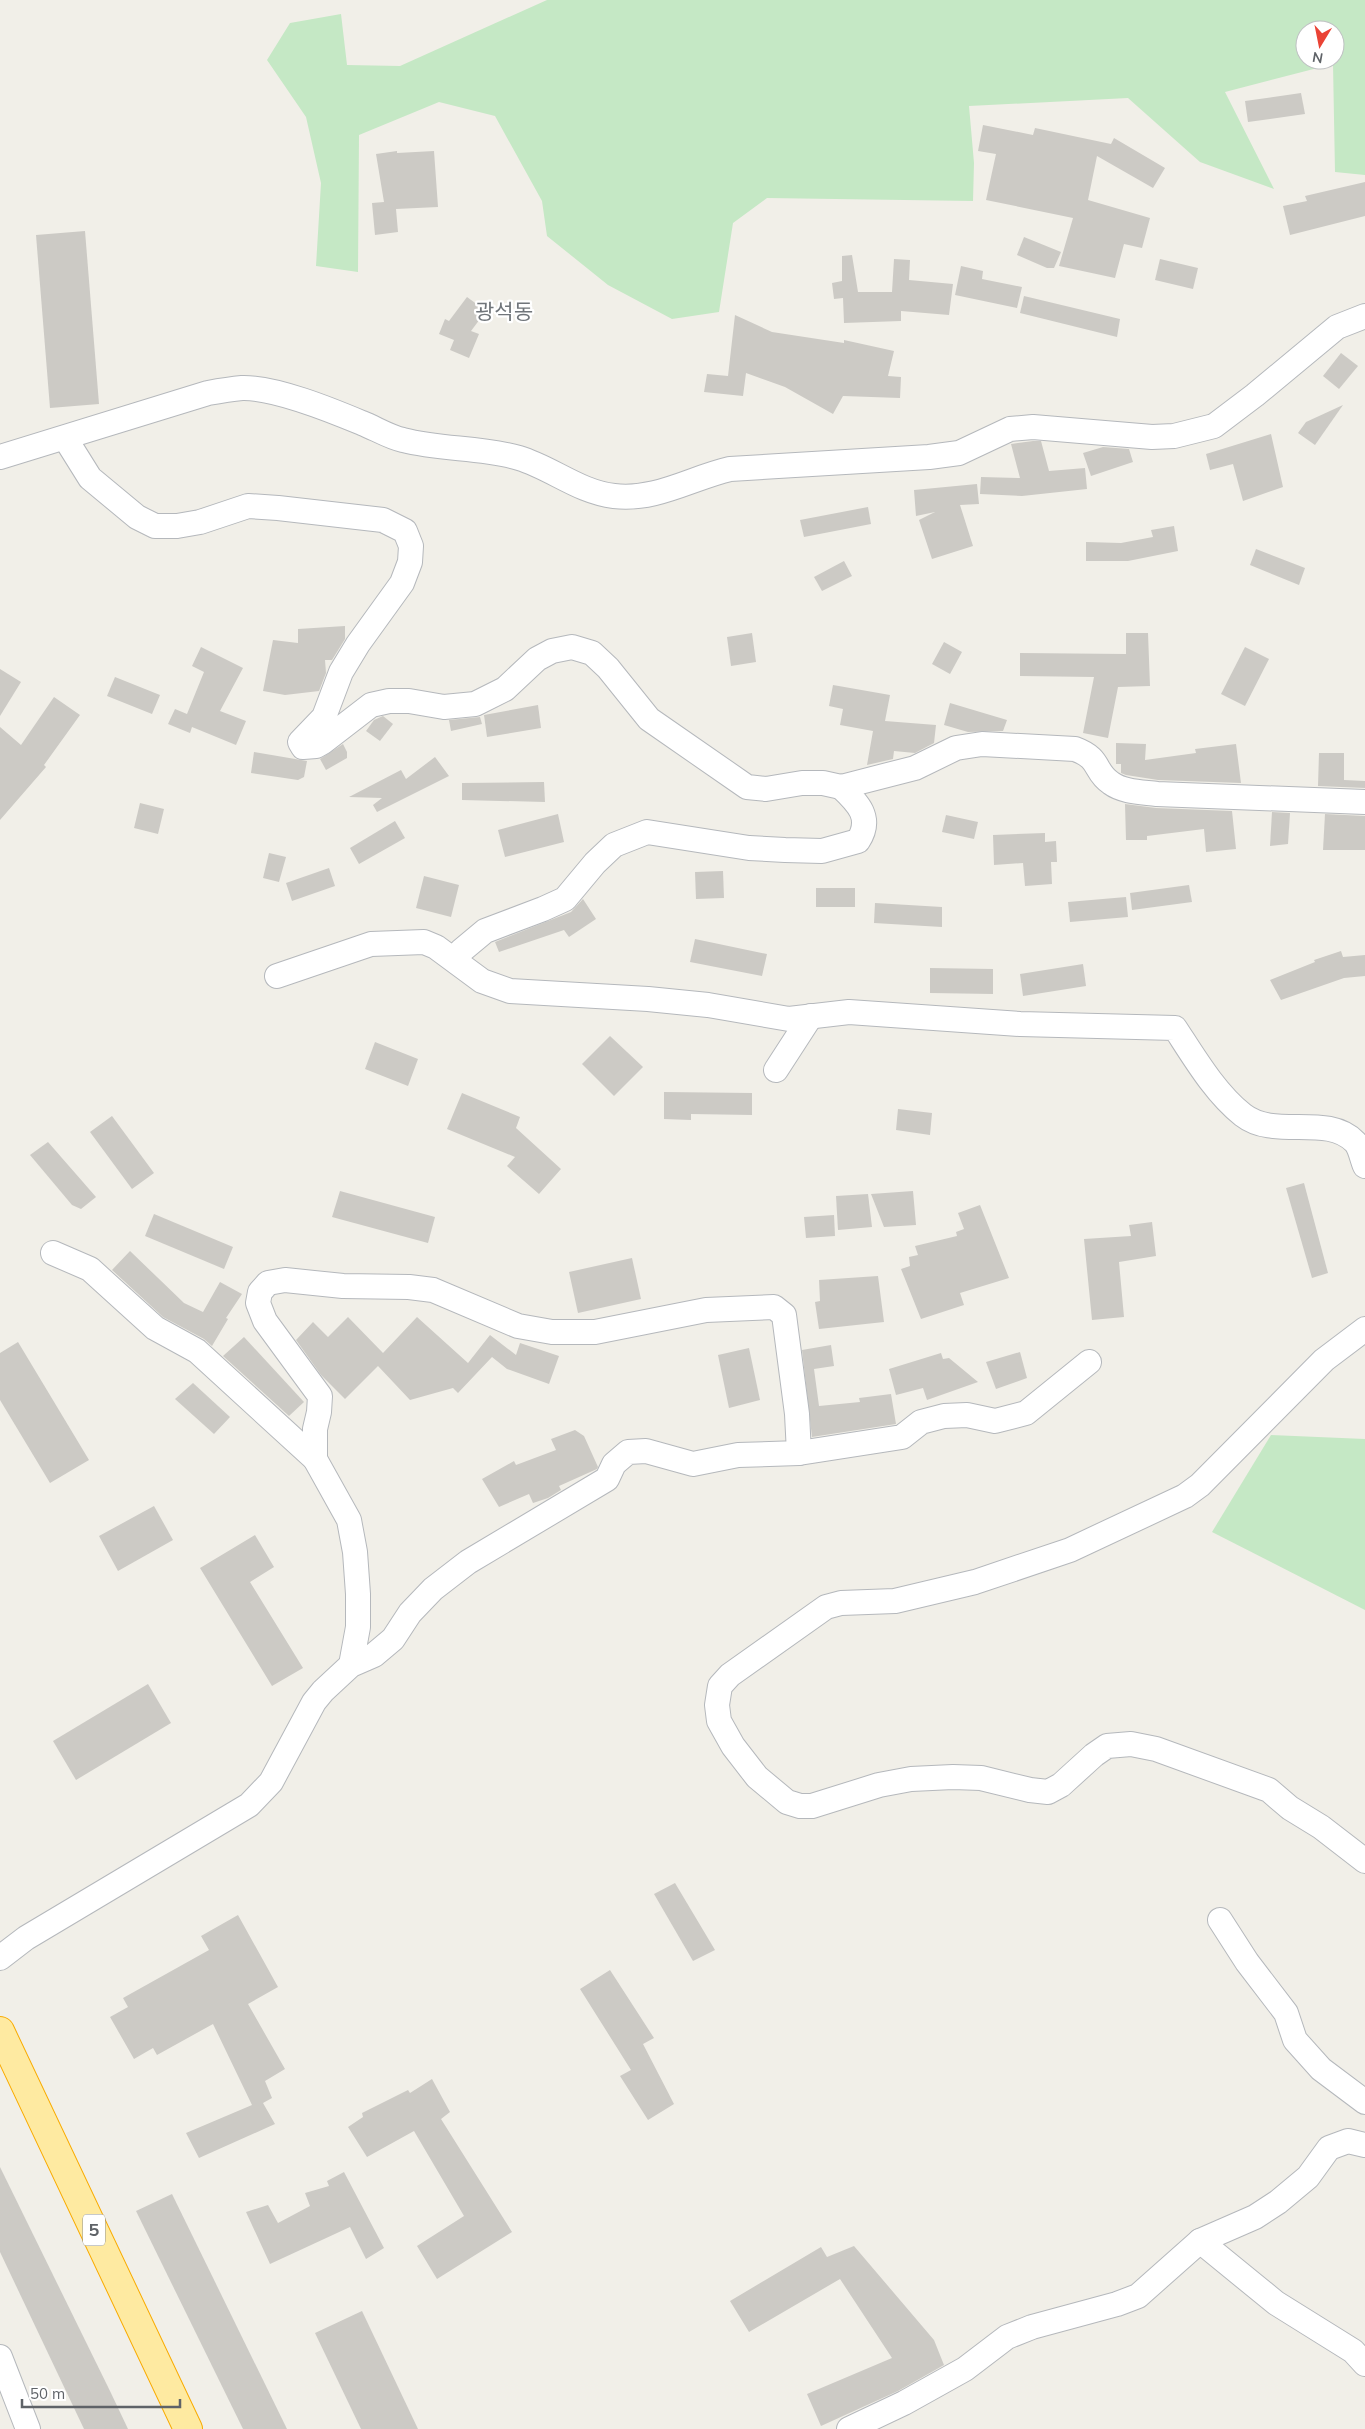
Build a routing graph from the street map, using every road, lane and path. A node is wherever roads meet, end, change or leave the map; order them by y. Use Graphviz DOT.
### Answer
graph roads {
  1 [pos="1365,316"];
  2 [pos="65,438"];
  3 [pos="0,457"];
  4 [pos="841,787"];
  5 [pos="1365,802"];
  6 [pos="457,962"];
  7 [pos="277,976"];
  8 [pos="811,1016"];
  9 [pos="776,1070"];
  10 [pos="1365,1166"];
  11 [pos="54,1253"];
  12 [pos="1365,1329"];
  13 [pos="1089,1362"];
  14 [pos="799,1453"];
  15 [pos="315,1459"];
  16 [pos="351,1665"];
  17 [pos="1365,1861"];
  18 [pos="1220,1920"];
  19 [pos="0,1958"];
  20 [pos="0,2031"];
  21 [pos="1365,2102"];
  22 [pos="1365,2145"];
  23 [pos="1200,2241"];
  24 [pos="0,2358"];
  25 [pos="1365,2364"];
  26 [pos="28,2429"];
  27 [pos="188,2429"];
  28 [pos="849,2429"];
  1 -- 2 [label="street"];
  2 -- 3 [label="street"];
  2 -- 4 [label="street"];
  4 -- 5 [label="street"];
  4 -- 6 [label="street"];
  6 -- 7 [label="street"];
  6 -- 8 [label="street"];
  8 -- 9 [label="street"];
  8 -- 10 [label="street"];
  11 -- 15 [label="street"];
  12 -- 17 [label="street"];
  13 -- 14 [label="street"];
  14 -- 15 [label="street"];
  14 -- 16 [label="street"];
  15 -- 16 [label="street"];
  16 -- 19 [label="street"];
  18 -- 21 [label="street"];
  20 -- 27 [label="highway, 5"];
  22 -- 23 [label="street"];
  23 -- 25 [label="street"];
  23 -- 28 [label="street"];
  24 -- 26 [label="street"];
}
